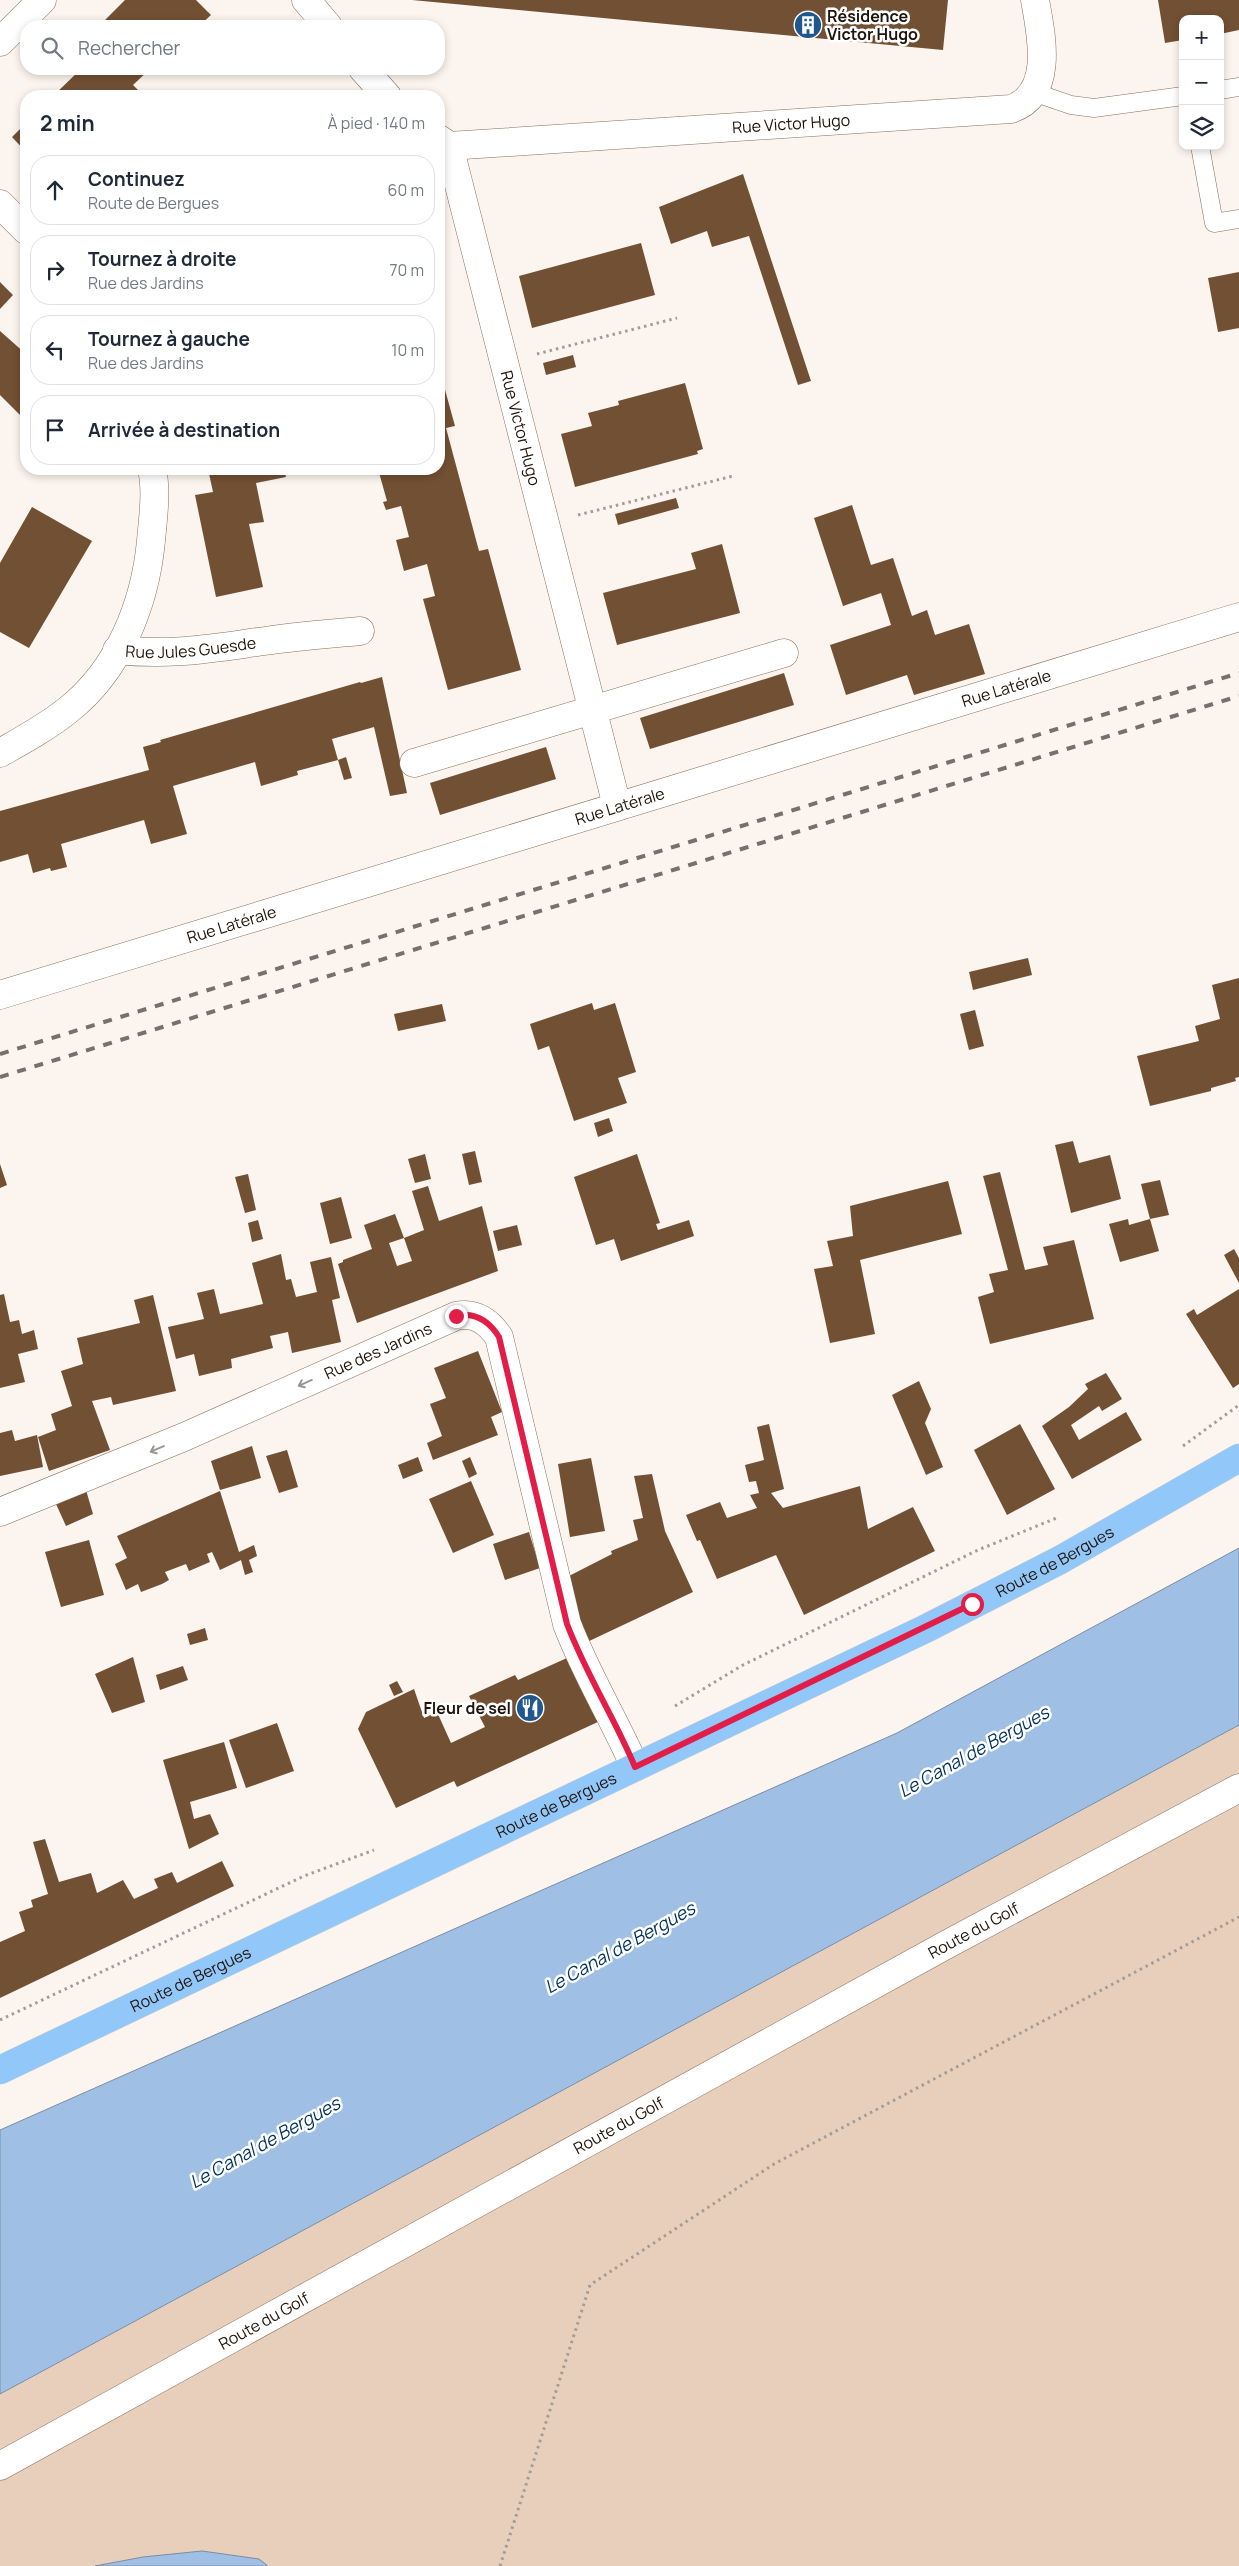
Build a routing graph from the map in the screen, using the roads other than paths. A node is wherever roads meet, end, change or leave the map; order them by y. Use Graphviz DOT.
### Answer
graph roads {
  1 [pos="42,0"];
  2 [pos="306,0"];
  3 [pos="1035,0"];
  4 [pos="22,20"];
  5 [pos="323,20"];
  6 [pos="20,22"];
  7 [pos="0,42"];
  8 [pos="368,75"];
  9 [pos="1239,87"];
  10 [pos="1224,89"];
  11 [pos="382,90"];
  12 [pos="1033,92"];
  13 [pos="1179,97"];
  14 [pos="445,143"];
  15 [pos="445,147"];
  16 [pos="1201,150"];
  17 [pos="0,204"];
  18 [pos="1239,219"];
  19 [pos="20,224"];
  20 [pos="152,475"];
  21 [pos="1239,617"];
  22 [pos="360,631"];
  23 [pos="118,650"];
  24 [pos="784,653"];
  25 [pos="593,710"];
  26 [pos="0,753"];
  27 [pos="414,763"];
  28 [pos="617,806"];
  29 [pos="0,995"];
  30 [pos="1239,1458"];
  31 [pos="0,1512"];
  32 [pos="635,1767"];
  33 [pos="1239,1788"];
  34 [pos="0,2070"];
  35 [pos="0,2466"];
  1 -- 4 [label="street"];
  2 -- 5 [label="street"];
  3 -- 12 [label="street"];
  6 -- 7 [label="street"];
  8 -- 11 [label="street"];
  9 -- 10 [label="lane"];
  12 -- 13 [label="lane"];
  12 -- 14 [label="street, Rue Victor Hugo"];
  15 -- 25 [label="street, Rue Victor Hugo"];
  16 -- 18 [label="lane"];
  17 -- 19 [label="street"];
  20 -- 23 [label="street"];
  21 -- 28 [label="street, Rue Latérale"];
  22 -- 23 [label="street, Rue Jules Guesde"];
  23 -- 26 [label="street, Rue Jules Guesde"];
  24 -- 25 [label="street"];
  25 -- 27 [label="street"];
  25 -- 28 [label="street, Rue Victor Hugo"];
  28 -- 29 [label="street, Rue Latérale"];
  30 -- 32 [label="main road, Route de Bergues"];
  32 -- 31 [label="street, Rue des Jardins, one-way"];
  32 -- 34 [label="main road, Route de Bergues"];
  33 -- 35 [label="street, Route du Golf"];
}
